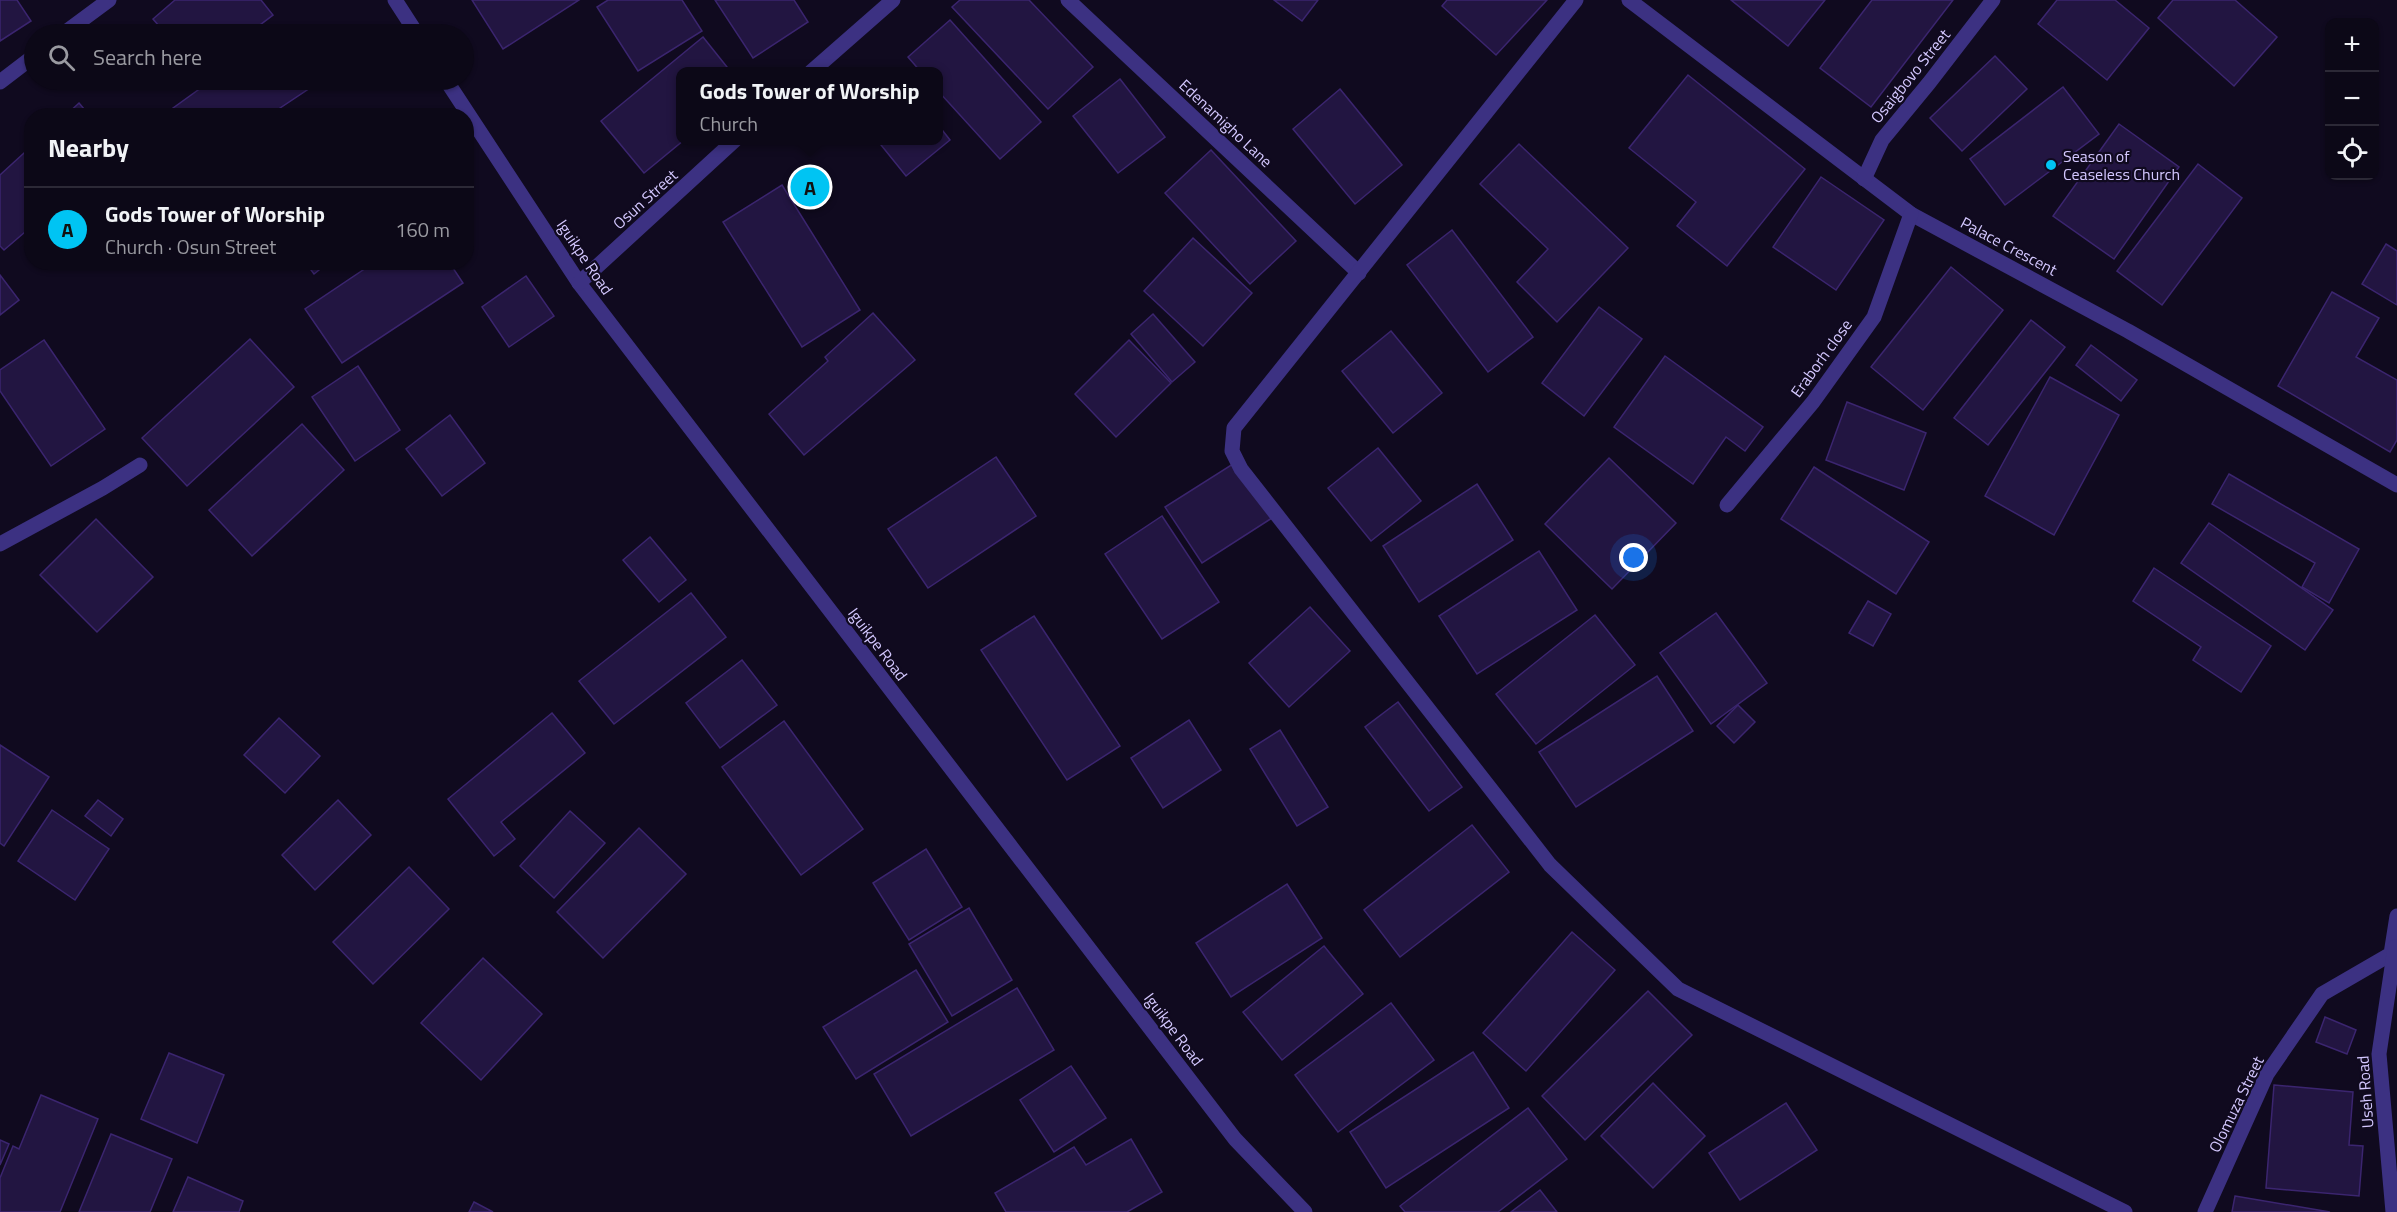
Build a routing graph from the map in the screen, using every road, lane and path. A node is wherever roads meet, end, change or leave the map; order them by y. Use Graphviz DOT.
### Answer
graph roads {
  1 [pos="109,0"];
  2 [pos="395,0"];
  3 [pos="893,0"];
  4 [pos="1068,0"];
  5 [pos="1575,0"];
  6 [pos="1629,0"];
  7 [pos="1993,0"];
  8 [pos="77,24"];
  9 [pos="411,24"];
  10 [pos="24,64"];
  11 [pos="817,67"];
  12 [pos="0,82"];
  13 [pos="453,90"];
  14 [pos="464,108"];
  15 [pos="474,123"];
  16 [pos="731,145"];
  17 [pos="1864,179"];
  18 [pos="1911,214"];
  19 [pos="1359,273"];
  20 [pos="579,283"];
  21 [pos="140,465"];
  22 [pos="2397,485"];
  23 [pos="1727,505"];
  24 [pos="0,544"];
  25 [pos="2397,916"];
  26 [pos="2397,934"];
  27 [pos="1305,1212"];
  28 [pos="2125,1212"];
  29 [pos="2205,1212"];
  30 [pos="2393,1212"];
  1 -- 8 [label="street"];
  2 -- 9 [label="street"];
  3 -- 11 [label="street"];
  4 -- 19 [label="street, Edenamigho Lane"];
  5 -- 19 [label="street"];
  6 -- 17 [label="street, Palace Crescent"];
  7 -- 17 [label="street, Osaigbovo Street"];
  10 -- 12 [label="street"];
  13 -- 14 [label="street, Iguikpe Road"];
  15 -- 20 [label="street, Iguikpe Road"];
  16 -- 20 [label="street, Osun Street"];
  17 -- 18 [label="street, Palace Crescent"];
  18 -- 22 [label="street, Palace Crescent"];
  18 -- 23 [label="street, Eraborh close"];
  19 -- 28 [label="street"];
  20 -- 27 [label="street, Iguikpe Road"];
  21 -- 24 [label="street"];
  25 -- 29 [label="street, Olomuza Street"];
  26 -- 30 [label="street, Useh Road"];
}
